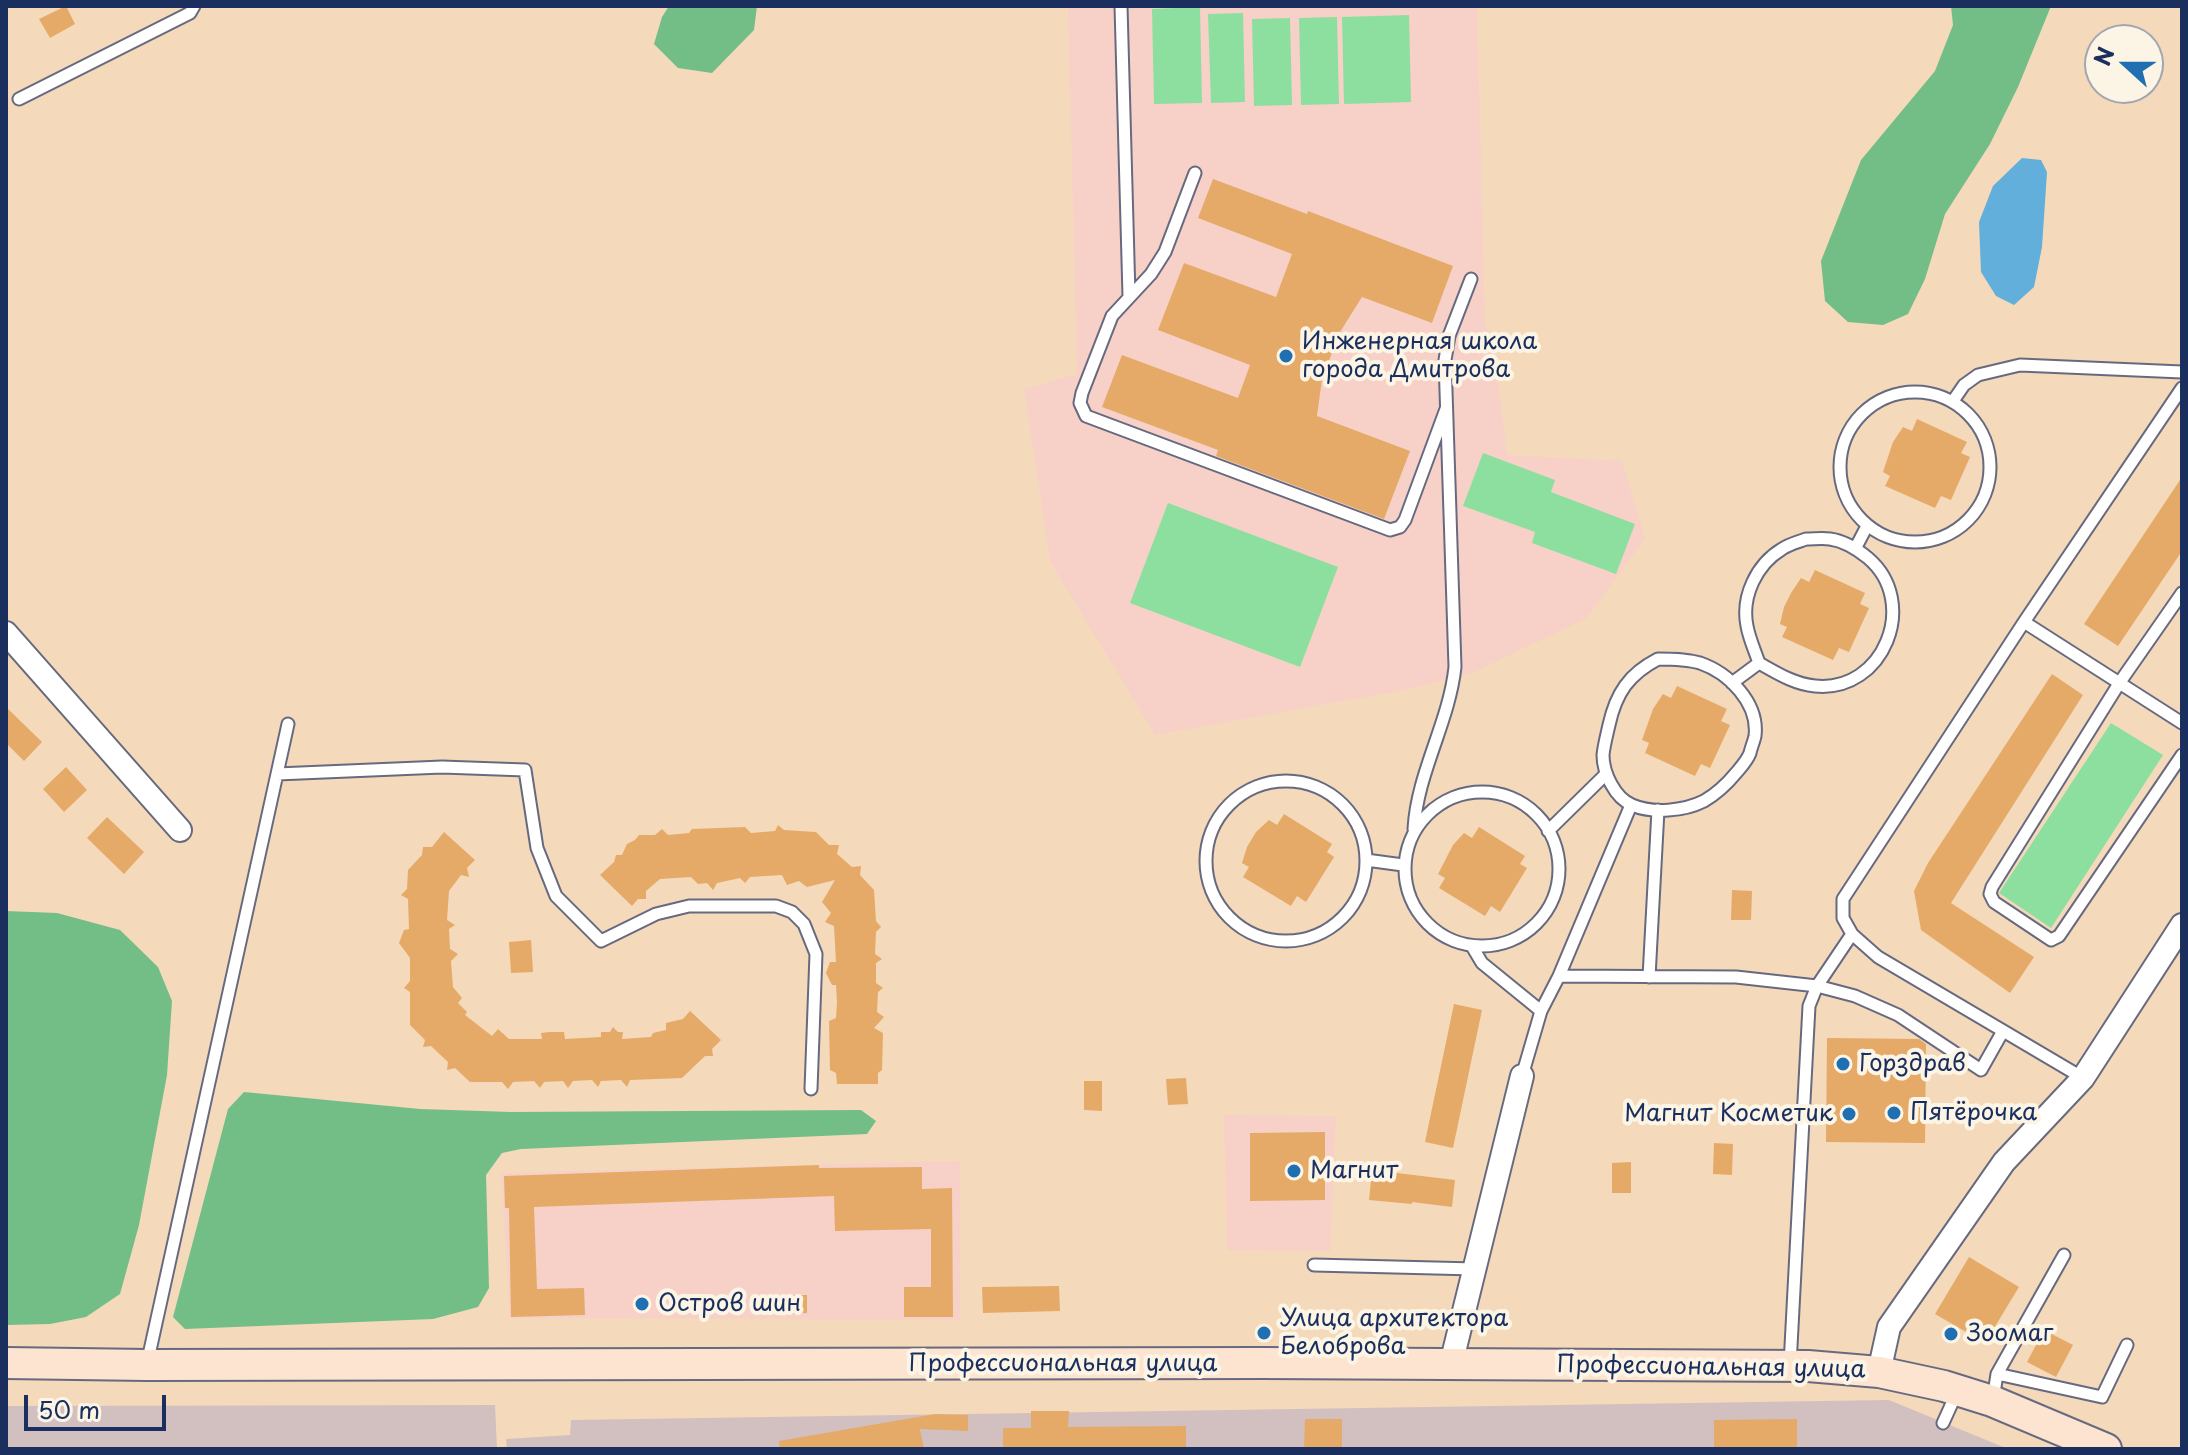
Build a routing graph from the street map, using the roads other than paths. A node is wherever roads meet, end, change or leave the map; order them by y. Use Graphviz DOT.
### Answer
graph roads {
  1 [pos="194,6"];
  2 [pos="1121,6"];
  3 [pos="19,99"];
  4 [pos="1195,173"];
  5 [pos="1471,279"];
  6 [pos="1129,296"];
  7 [pos="2182,372"];
  8 [pos="2182,388"];
  9 [pos="1953,401"];
  10 [pos="1446,409"];
  11 [pos="1867,526"];
  12 [pos="1856,547"];
  13 [pos="2182,593"];
  14 [pos="2024,622"];
  15 [pos="6,633"];
  16 [pos="1759,663"];
  17 [pos="2120,682"];
  18 [pos="1732,683"];
  19 [pos="2182,723"];
  20 [pos="288,724"];
  21 [pos="2182,755"];
  22 [pos="277,774"];
  23 [pos="1606,774"];
  24 [pos="1631,805"];
  25 [pos="1658,810"];
  26 [pos="1414,829"];
  27 [pos="180,830"];
  28 [pos="1548,831"];
  29 [pos="1366,860"];
  30 [pos="1403,865"];
  31 [pos="2182,925"];
  32 [pos="1852,934"];
  33 [pos="1473,948"];
  34 [pos="1559,976"];
  35 [pos="1649,977"];
  36 [pos="1817,986"];
  37 [pos="1541,1011"];
  38 [pos="2003,1031"];
  39 [pos="1522,1076"];
  40 [pos="2083,1078"];
  41 [pos="811,1089"];
  42 [pos="2064,1255"];
  43 [pos="1314,1265"];
  44 [pos="1475,1269"];
  45 [pos="2127,1345"];
  46 [pos="6,1363"];
  47 [pos="1451,1364"];
  48 [pos="147,1365"];
  49 [pos="1790,1366"];
  50 [pos="1879,1372"];
  51 [pos="1995,1388"];
  52 [pos="1958,1390"];
  53 [pos="1943,1423"];
  54 [pos="2106,1449"];
  1 -- 3 [label="lane"];
  2 -- 6 [label="lane"];
  4 -- 6 [label="lane"];
  5 -- 10 [label="lane"];
  6 -- 10 [label="lane"];
  7 -- 9 [label="lane"];
  8 -- 14 [label="lane"];
  9 -- 11 [label="lane"];
  9 -- 11 [label="lane"];
  10 -- 26 [label="lane"];
  11 -- 12 [label="lane"];
  12 -- 16 [label="lane"];
  12 -- 16 [label="lane"];
  13 -- 17 [label="lane"];
  14 -- 17 [label="lane"];
  14 -- 32 [label="lane"];
  15 -- 27 [label="street"];
  16 -- 18 [label="lane"];
  17 -- 19 [label="lane"];
  17 -- 21 [label="lane"];
  18 -- 23 [label="lane"];
  18 -- 25 [label="lane"];
  20 -- 22 [label="lane"];
  22 -- 41 [label="lane"];
  22 -- 48 [label="lane"];
  23 -- 24 [label="lane"];
  23 -- 28 [label="lane"];
  24 -- 25 [label="lane"];
  24 -- 34 [label="lane"];
  25 -- 35 [label="lane"];
  26 -- 28 [label="lane"];
  26 -- 30 [label="lane"];
  28 -- 33 [label="lane"];
  29 -- 29 [label="lane"];
  29 -- 30 [label="lane"];
  30 -- 33 [label="lane"];
  31 -- 40 [label="street"];
  32 -- 36 [label="lane"];
  32 -- 38 [label="lane"];
  33 -- 37 [label="lane"];
  34 -- 35 [label="lane"];
  34 -- 37 [label="lane"];
  35 -- 36 [label="lane"];
  36 -- 38 [label="lane"];
  36 -- 49 [label="lane"];
  37 -- 39 [label="lane"];
  38 -- 40 [label="lane"];
  39 -- 44 [label="street"];
  40 -- 50 [label="street"];
  42 -- 51 [label="lane"];
  43 -- 44 [label="lane"];
  44 -- 47 [label="street"];
  45 -- 51 [label="lane"];
  46 -- 48 [label="main road, Профессиональная улица"];
  47 -- 48 [label="main road, Профессиональная улица"];
  47 -- 49 [label="main road, Профессиональная улица"];
  49 -- 50 [label="main road, Профессиональная улица"];
  50 -- 52 [label="main road, Профессиональная улица"];
  51 -- 52 [label="main road, Профессиональная улица"];
  51 -- 54 [label="main road, Профессиональная улица"];
  52 -- 53 [label="lane"];
}
